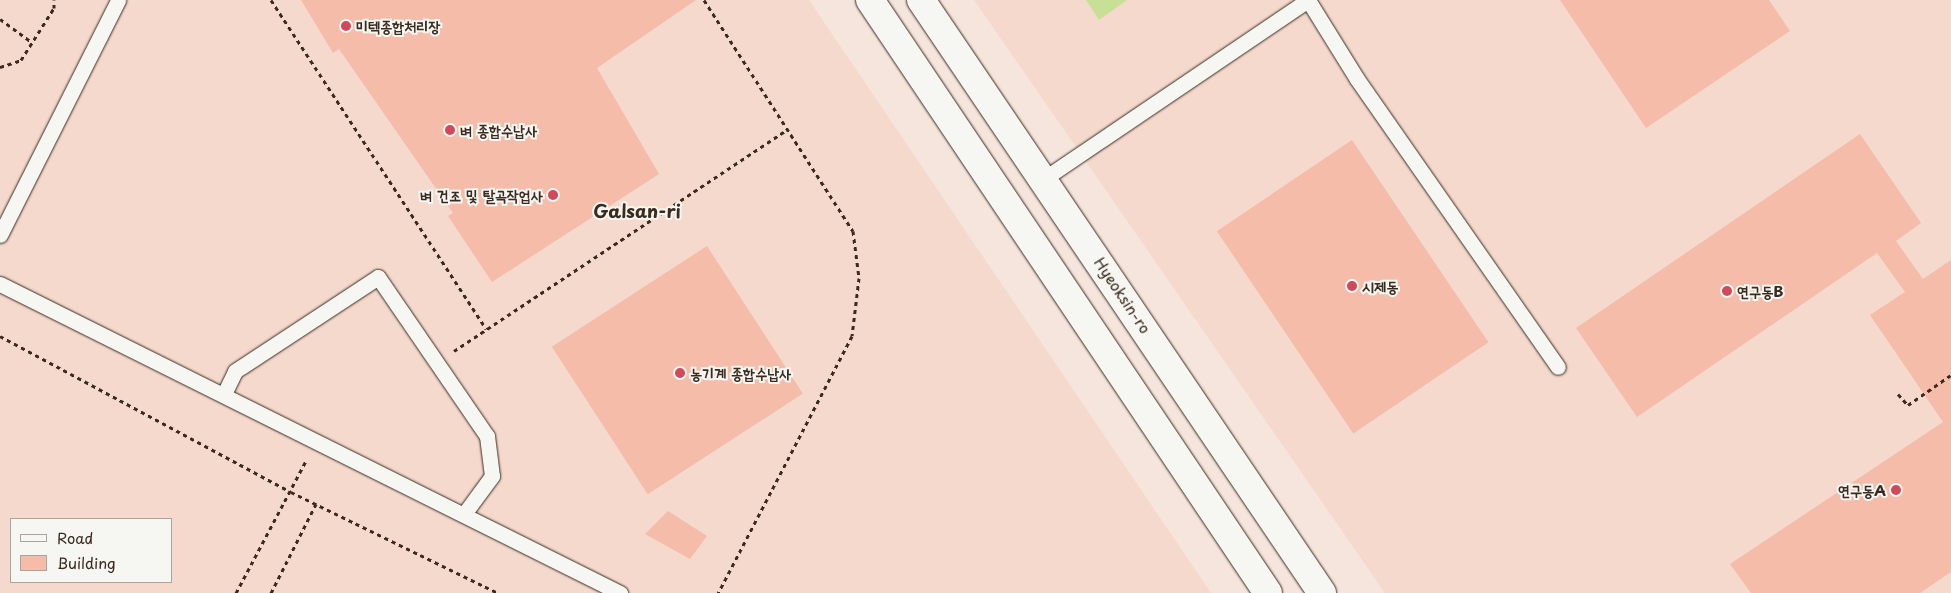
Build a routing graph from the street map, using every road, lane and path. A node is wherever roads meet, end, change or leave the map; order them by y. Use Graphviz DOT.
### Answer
graph roads {
  1 [pos="54,0"];
  2 [pos="118,0"];
  3 [pos="270,0"];
  4 [pos="704,0"];
  5 [pos="870,0"];
  6 [pos="920,0"];
  7 [pos="1308,0"];
  8 [pos="0,19"];
  9 [pos="32,42"];
  10 [pos="0,67"];
  11 [pos="788,129"];
  12 [pos="1045,178"];
  13 [pos="0,235"];
  14 [pos="0,284"];
  15 [pos="486,329"];
  16 [pos="0,336"];
  17 [pos="436,362"];
  18 [pos="1558,367"];
  19 [pos="1951,375"];
  20 [pos="224,394"];
  21 [pos="1898,394"];
  22 [pos="316,440"];
  23 [pos="291,492"];
  24 [pos="316,504"];
  25 [pos="464,514"];
  26 [pos="236,593"];
  27 [pos="271,593"];
  28 [pos="498,593"];
  29 [pos="620,593"];
  30 [pos="718,593"];
  31 [pos="1268,593"];
  32 [pos="1322,593"];
  1 -- 9 [label="path"];
  2 -- 13 [label="lane"];
  3 -- 15 [label="path"];
  4 -- 11 [label="path"];
  5 -- 31 [label="main road"];
  6 -- 12 [label="main road, Hyeoksin-ro"];
  7 -- 12 [label="lane"];
  7 -- 18 [label="lane"];
  8 -- 9 [label="path"];
  9 -- 10 [label="path"];
  11 -- 15 [label="path"];
  11 -- 30 [label="path"];
  12 -- 32 [label="main road, Hyeoksin-ro"];
  14 -- 20 [label="lane"];
  15 -- 17 [label="path"];
  16 -- 23 [label="path"];
  17 -- 20 [label="lane"];
  17 -- 25 [label="lane"];
  19 -- 21 [label="path"];
  20 -- 22 [label="lane"];
  22 -- 23 [label="path"];
  22 -- 25 [label="lane"];
  23 -- 24 [label="path"];
  23 -- 26 [label="path"];
  24 -- 27 [label="path"];
  24 -- 28 [label="path"];
  25 -- 29 [label="lane"];
}
